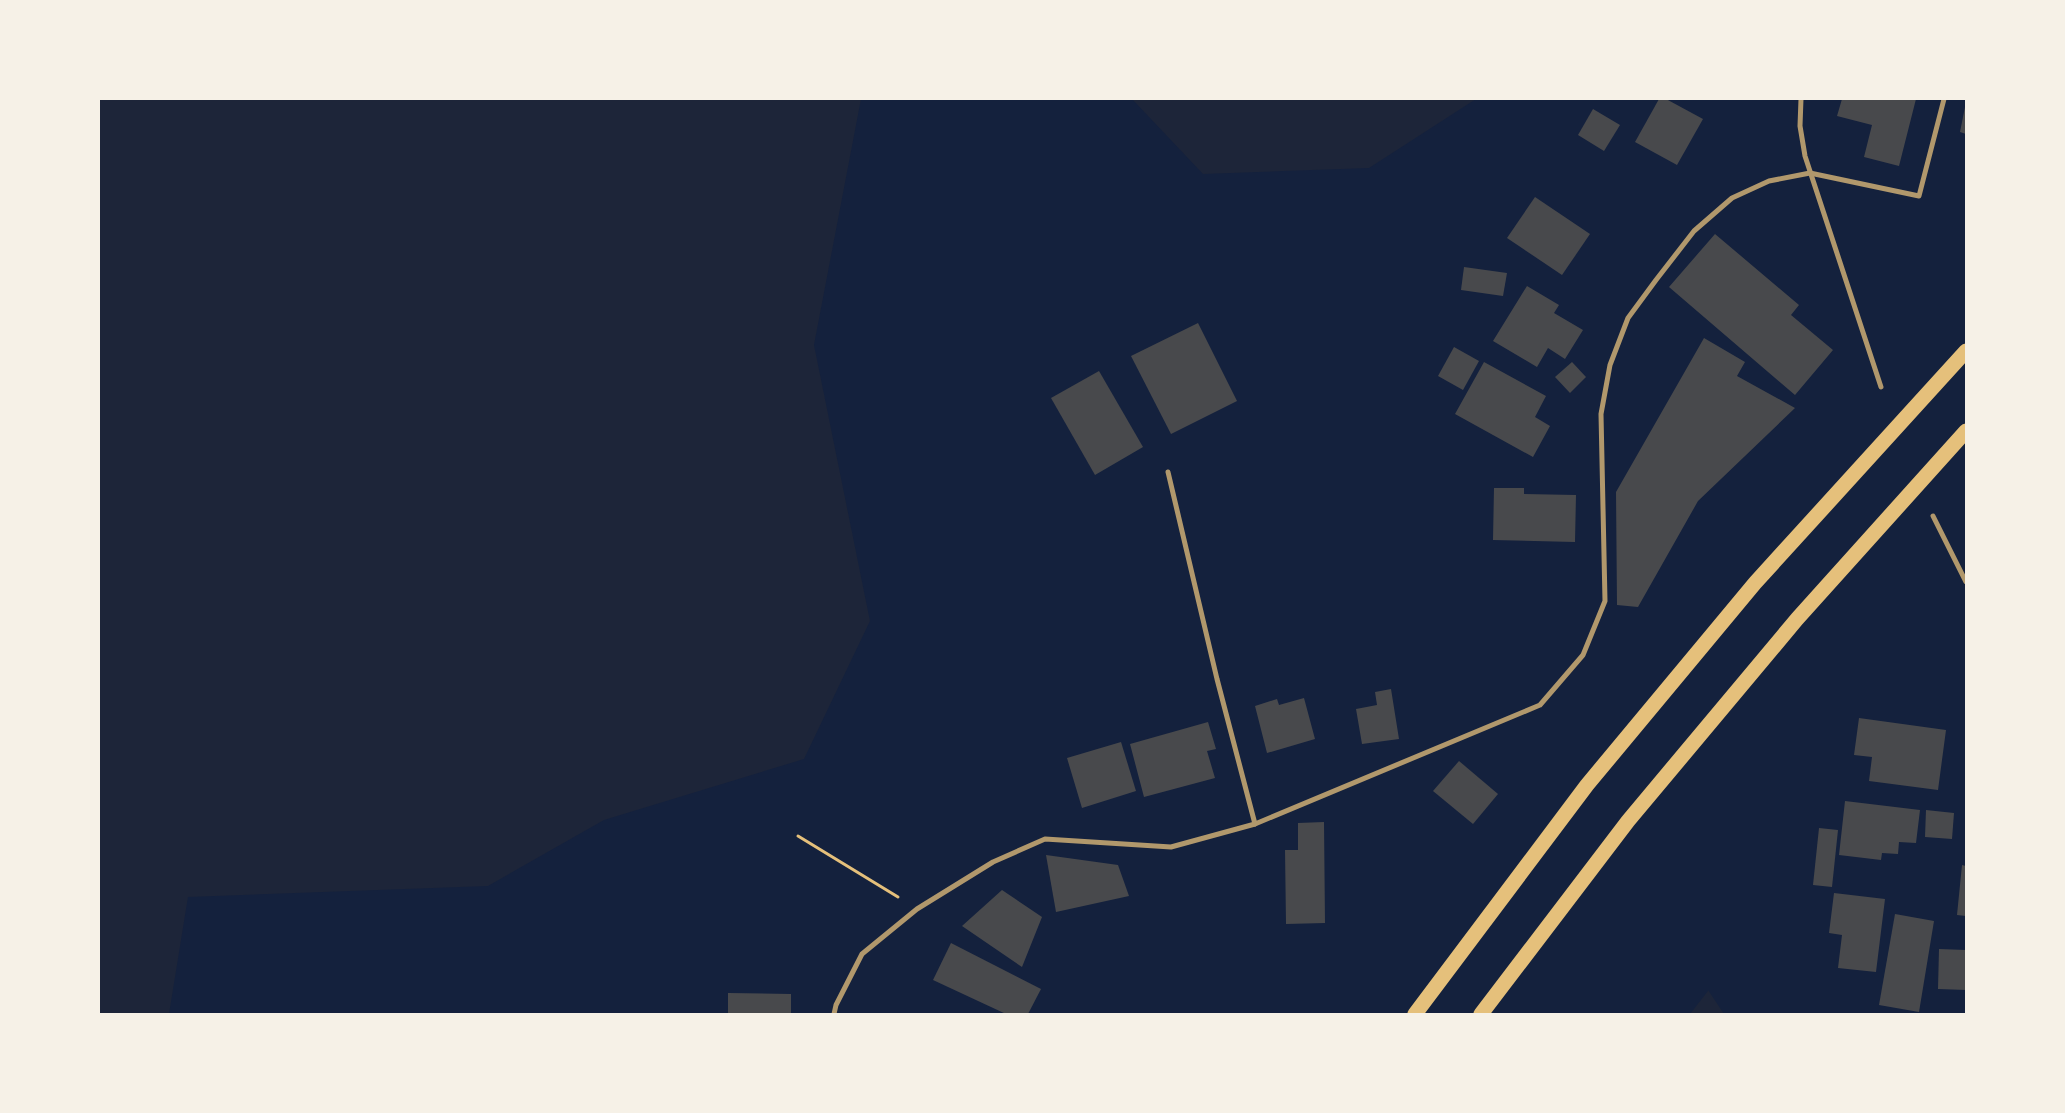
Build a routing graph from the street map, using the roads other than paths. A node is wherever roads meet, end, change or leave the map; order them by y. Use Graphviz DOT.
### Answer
graph roads {
  1 [pos="1801,99"];
  2 [pos="1944,99"];
  3 [pos="1810,173"];
  4 [pos="1966,351"];
  5 [pos="1881,387"];
  6 [pos="1966,431"];
  7 [pos="1168,472"];
  8 [pos="1933,516"];
  9 [pos="1966,582"];
  10 [pos="1256,824"];
  11 [pos="834,1014"];
  12 [pos="1415,1014"];
  13 [pos="1481,1014"];
  1 -- 3 [label="street"];
  2 -- 3 [label="street"];
  3 -- 5 [label="street"];
  3 -- 10 [label="street"];
  4 -- 12 [label="highway"];
  6 -- 13 [label="highway"];
  7 -- 10 [label="street"];
  8 -- 9 [label="street"];
  10 -- 11 [label="street"];
}
